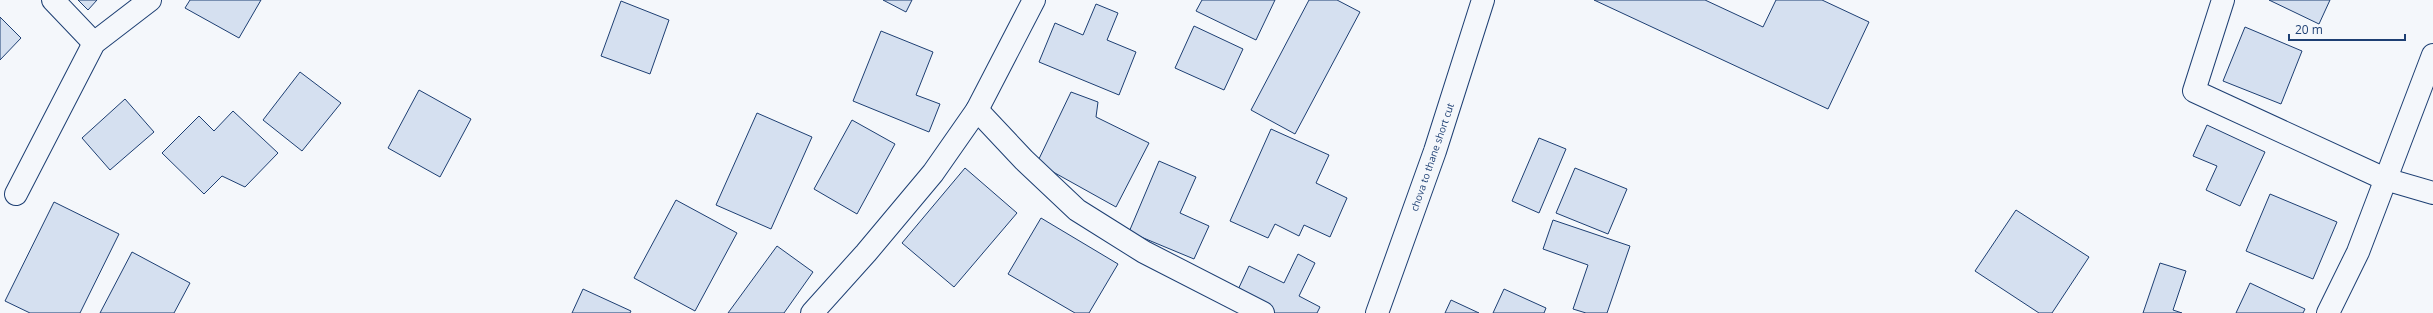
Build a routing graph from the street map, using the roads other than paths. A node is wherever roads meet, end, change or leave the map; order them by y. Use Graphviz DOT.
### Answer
graph roads {
  1 [pos="53,0"];
  2 [pos="150,0"];
  3 [pos="1034,0"];
  4 [pos="1483,0"];
  5 [pos="2223,0"];
  6 [pos="94,43"];
  7 [pos="2433,55"];
  8 [pos="978,110"];
  9 [pos="2385,179"];
  10 [pos="2433,193"];
  11 [pos="16,194"];
  12 [pos="812,313"];
  13 [pos="1263,313"];
  14 [pos="1377,313"];
  15 [pos="2328,313"];
  1 -- 6 [label="street"];
  2 -- 6 [label="street"];
  3 -- 8 [label="street"];
  4 -- 14 [label="street, chova to thane short cut"];
  5 -- 9 [label="street"];
  6 -- 11 [label="street"];
  7 -- 9 [label="street"];
  8 -- 12 [label="street"];
  8 -- 13 [label="street"];
  9 -- 10 [label="street"];
  9 -- 15 [label="street"];
}
